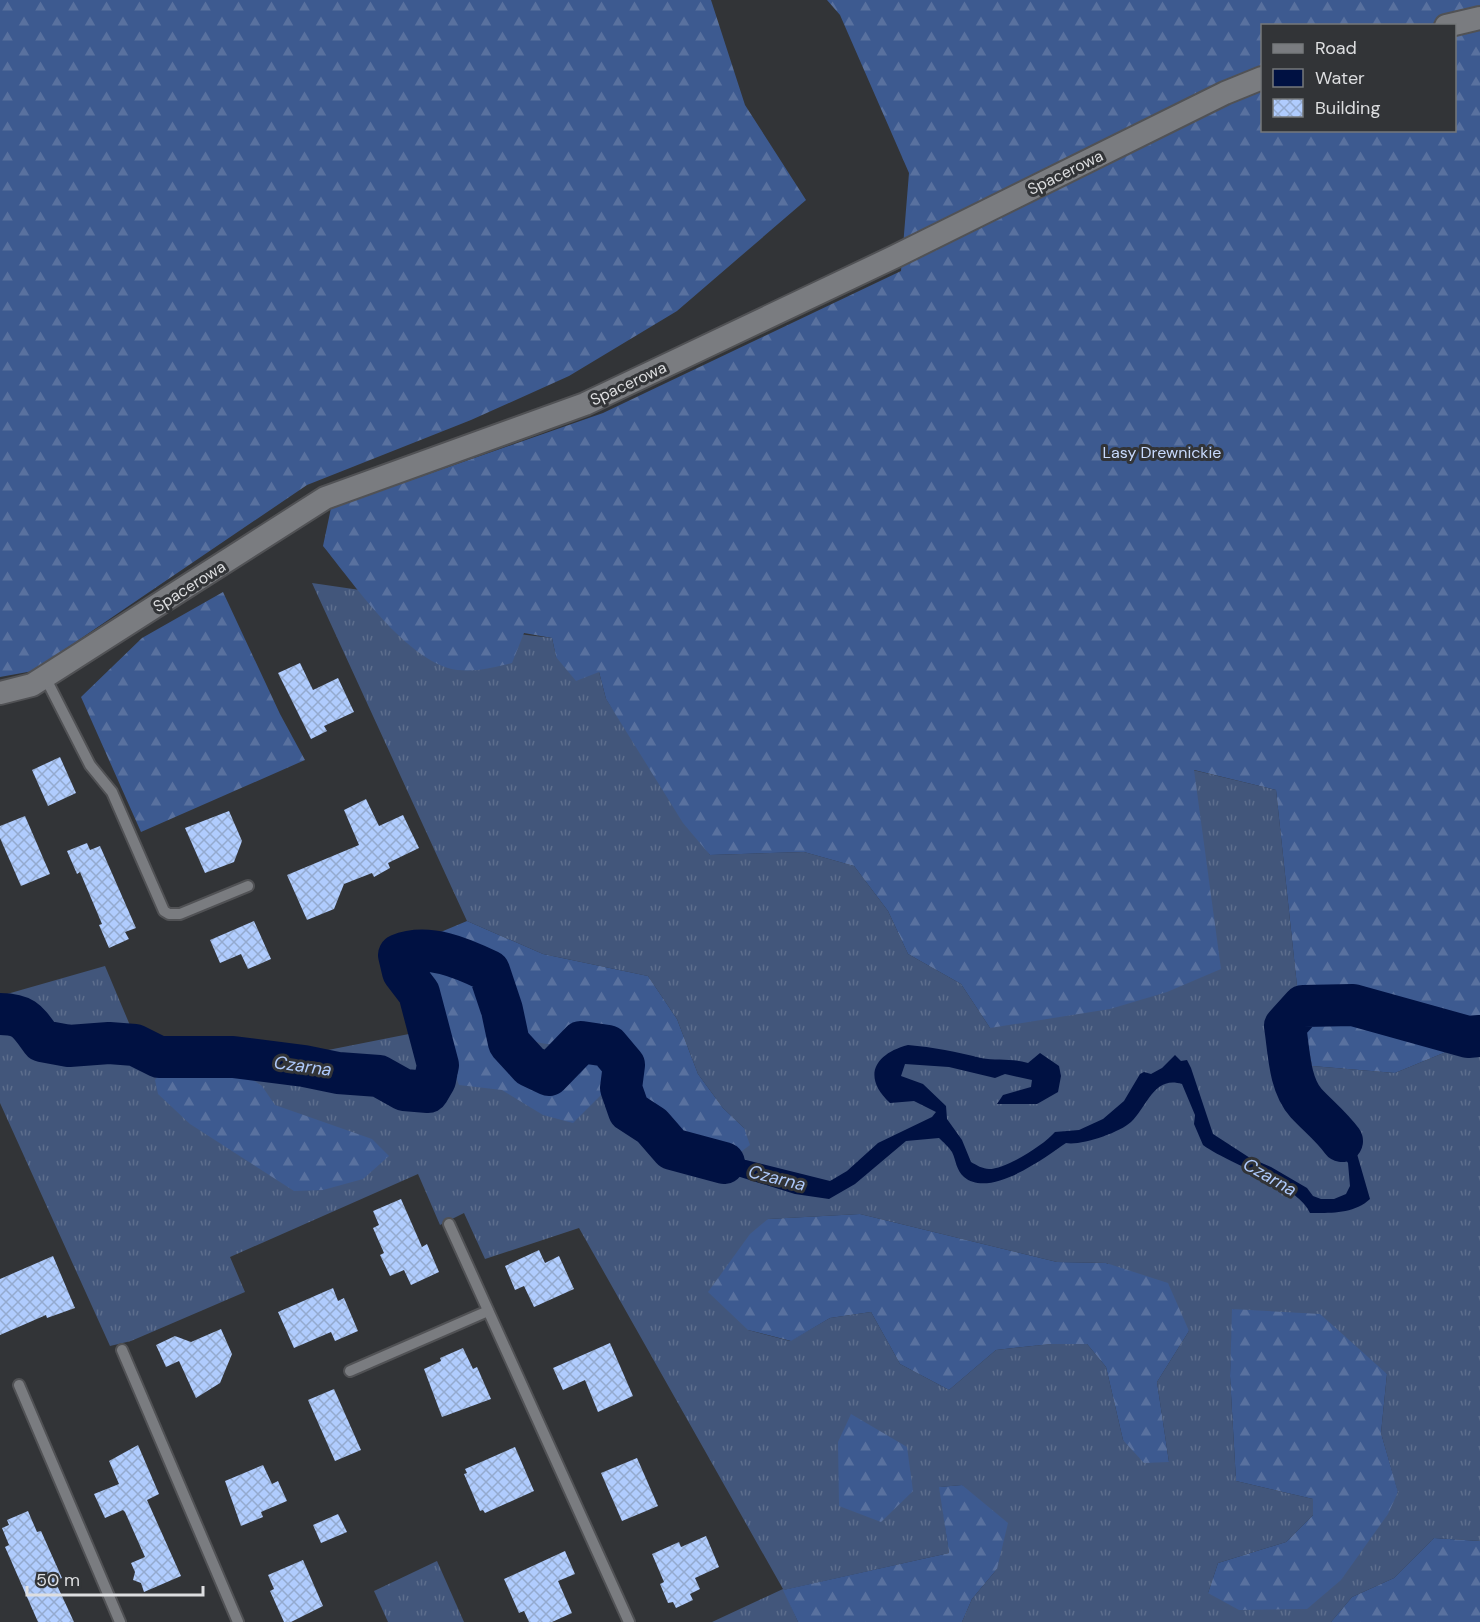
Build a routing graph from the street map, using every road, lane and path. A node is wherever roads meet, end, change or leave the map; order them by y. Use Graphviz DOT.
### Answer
graph roads {
  1 [pos="1480,18"];
  2 [pos="1454,24"];
  3 [pos="1261,79"];
  4 [pos="45,677"];
  5 [pos="0,693"];
  6 [pos="248,886"];
  7 [pos="449,1224"];
  8 [pos="488,1311"];
  9 [pos="122,1350"];
  10 [pos="350,1371"];
  11 [pos="19,1385"];
  12 [pos="120,1622"];
  13 [pos="238,1622"];
  14 [pos="629,1622"];
  1 -- 2 [label="street"];
  3 -- 4 [label="street, Spacerowa"];
  4 -- 5 [label="street, Spacerowa"];
  4 -- 6 [label="lane"];
  7 -- 8 [label="lane"];
  8 -- 10 [label="lane"];
  8 -- 14 [label="lane"];
  9 -- 13 [label="lane"];
  11 -- 12 [label="lane"];
}
